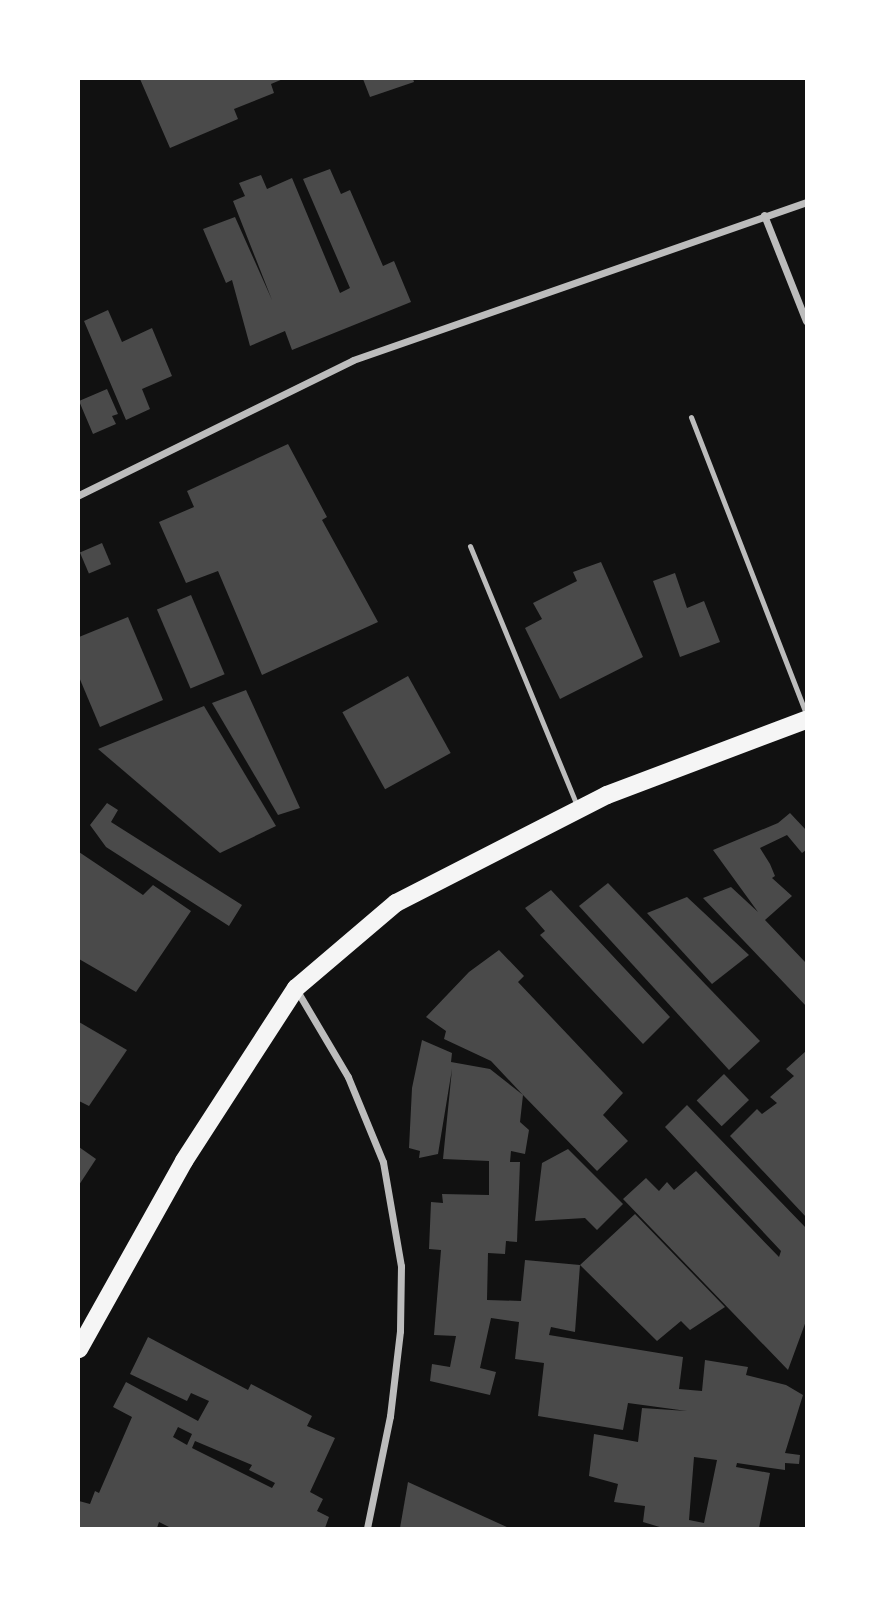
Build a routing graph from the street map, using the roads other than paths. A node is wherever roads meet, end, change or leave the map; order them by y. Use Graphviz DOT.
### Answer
graph roads {
  1 [pos="806,202"];
  2 [pos="764,215"];
  3 [pos="806,321"];
  4 [pos="691,417"];
  5 [pos="79,495"];
  6 [pos="470,546"];
  7 [pos="806,713"];
  8 [pos="806,720"];
  9 [pos="579,810"];
  10 [pos="296,988"];
  11 [pos="79,1349"];
  12 [pos="367,1528"];
  1 -- 2 [label="street"];
  2 -- 3 [label="street"];
  2 -- 5 [label="street"];
  4 -- 7 [label="lane"];
  6 -- 9 [label="lane"];
  8 -- 9 [label="main road"];
  9 -- 10 [label="main road"];
  10 -- 11 [label="main road"];
  10 -- 12 [label="street"];
}
